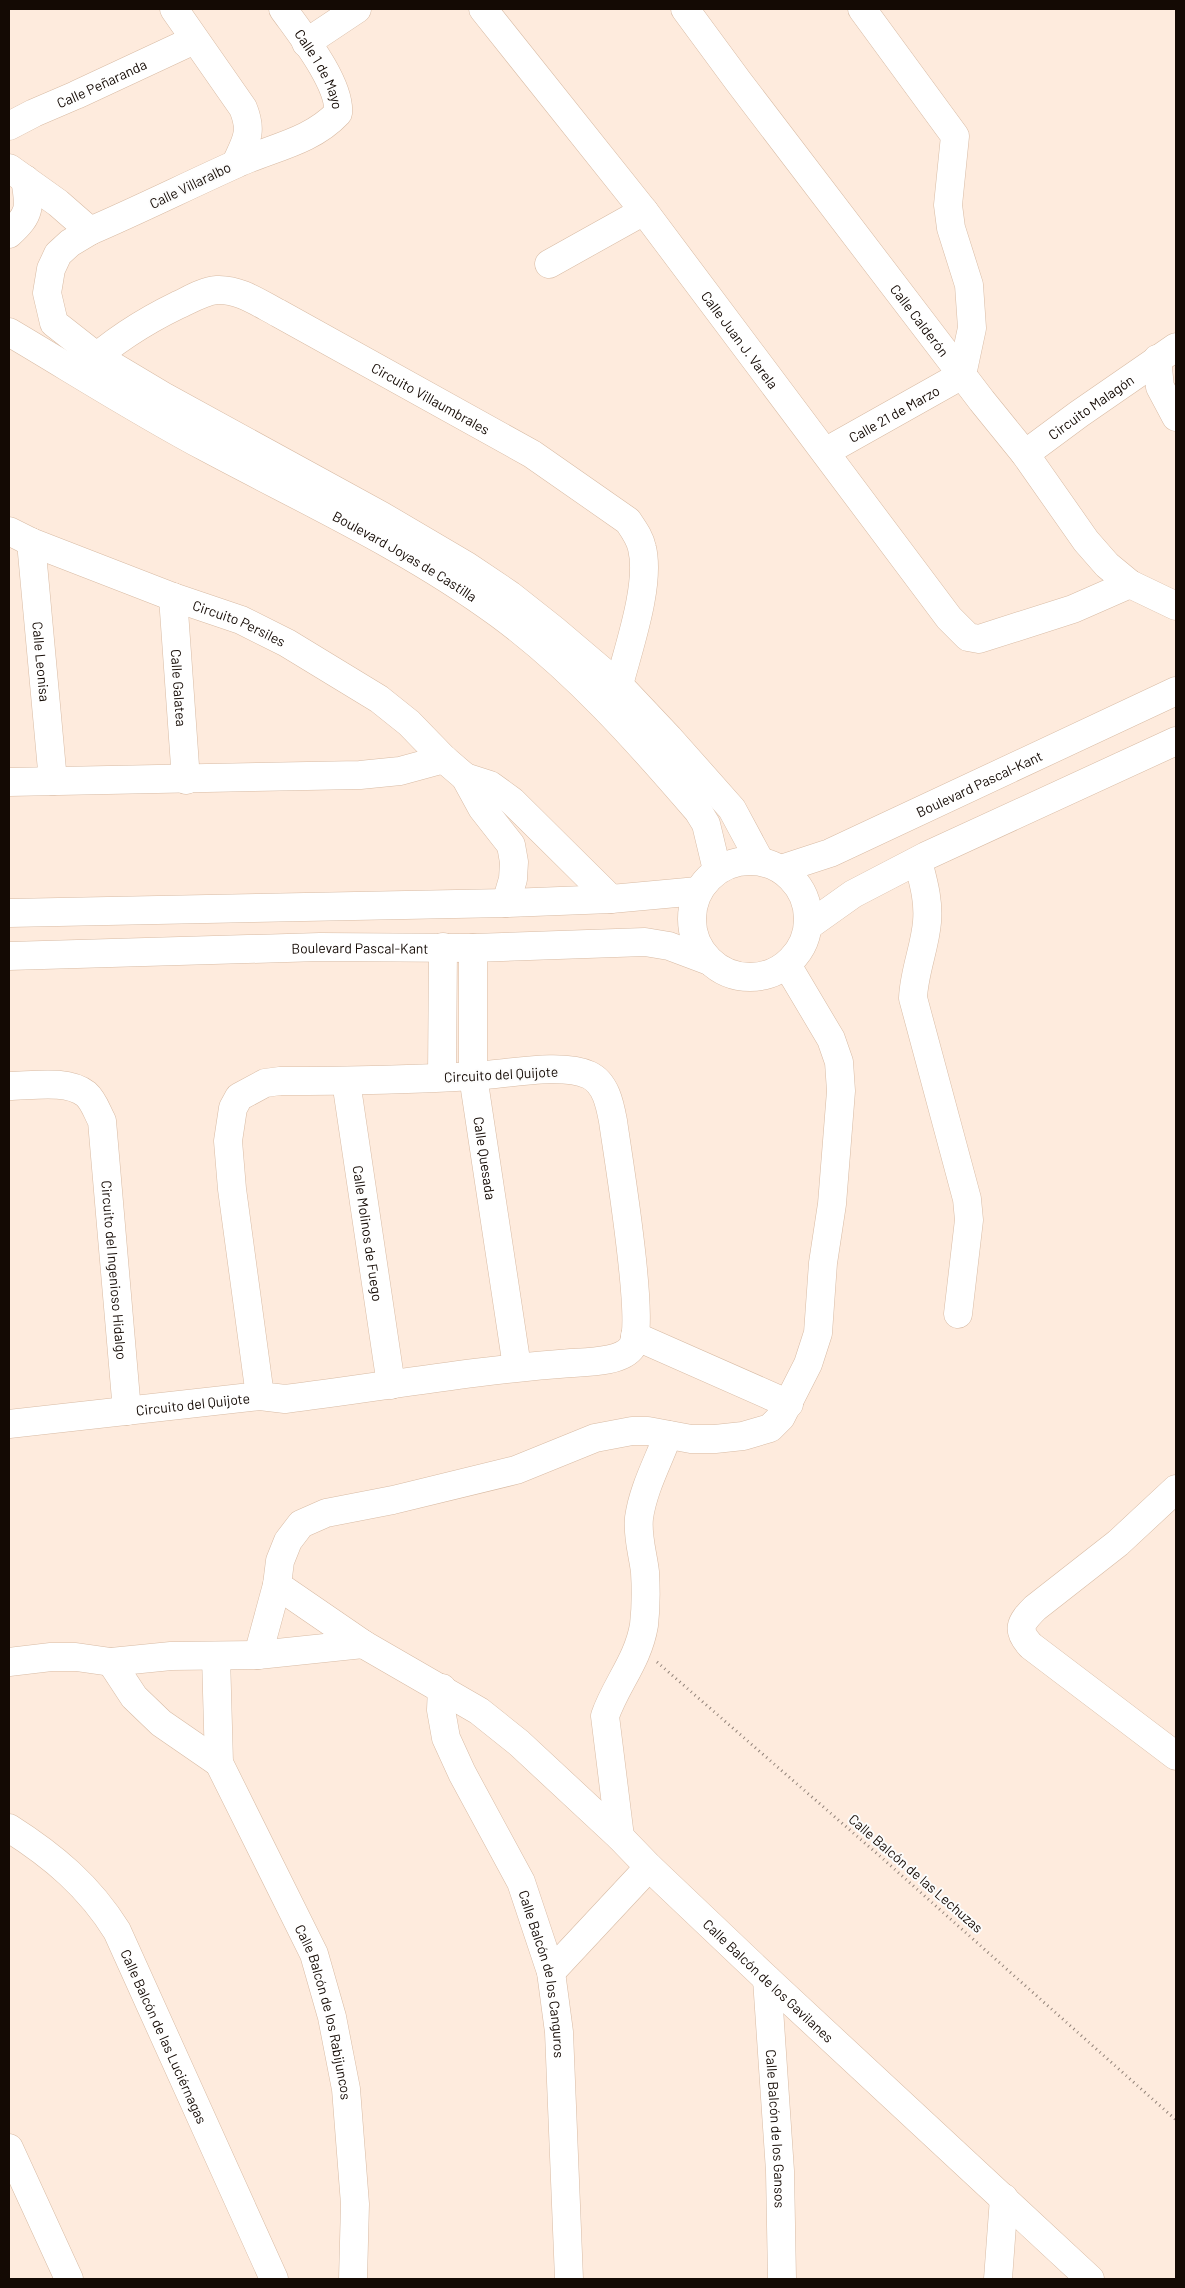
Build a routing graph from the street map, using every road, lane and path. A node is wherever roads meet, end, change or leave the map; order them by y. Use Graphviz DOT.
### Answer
graph roads {
  1 [pos="174,9"];
  2 [pos="283,9"];
  3 [pos="357,9"];
  4 [pos="483,9"];
  5 [pos="685,9"];
  6 [pos="862,9"];
  7 [pos="194,40"];
  8 [pos="306,43"];
  9 [pos="9,126"];
  10 [pos="236,163"];
  11 [pos="17,174"];
  12 [pos="644,210"];
  13 [pos="90,231"];
  14 [pos="9,234"];
  15 [pos="548,264"];
  16 [pos="54,323"];
  17 [pos="9,332"];
  18 [pos="1167,353"];
  19 [pos="88,365"];
  20 [pos="962,375"];
  21 [pos="1176,417"];
  22 [pos="825,452"];
  23 [pos="1025,454"];
  24 [pos="20,536"];
  25 [pos="1130,584"];
  26 [pos="173,597"];
  27 [pos="1176,606"];
  28 [pos="619,686"];
  29 [pos="1176,692"];
  30 [pos="1176,742"];
  31 [pos="444,759"];
  32 [pos="465,777"];
  33 [pos="186,780"];
  34 [pos="52,781"];
  35 [pos="9,782"];
  36 [pos="918,861"];
  37 [pos="771,865"];
  38 [pos="717,870"];
  39 [pos="698,891"];
  40 [pos="610,899"];
  41 [pos="506,903"];
  42 [pos="320,906"];
  43 [pos="9,913"];
  44 [pos="808,926"];
  45 [pos="320,947"];
  46 [pos="443,947"];
  47 [pos="473,948"];
  48 [pos="9,956"];
  49 [pos="709,961"];
  50 [pos="787,964"];
  51 [pos="473,1076"];
  52 [pos="442,1077"];
  53 [pos="346,1081"];
  54 [pos="9,1086"];
  55 [pos="958,1314"];
  56 [pos="635,1336"];
  57 [pos="517,1367"];
  58 [pos="391,1385"];
  59 [pos="260,1396"];
  60 [pos="788,1404"];
  61 [pos="127,1411"];
  62 [pos="9,1424"];
  63 [pos="668,1435"];
  64 [pos="1176,1489"];
  65 [pos="277,1585"];
  66 [pos="363,1644"];
  67 [pos="638,1646"];
  68 [pos="258,1655"];
  69 [pos="216,1656"];
  70 [pos="9,1662"];
  71 [pos="111,1662"];
  72 [pos="442,1688"];
  73 [pos="1176,1756"];
  74 [pos="219,1763"];
  75 [pos="9,1828"];
  76 [pos="620,1837"];
  77 [pos="649,1867"];
  78 [pos="551,1972"];
  79 [pos="767,1978"];
  80 [pos="1176,2120"];
  81 [pos="9,2148"];
  82 [pos="1004,2198"];
  83 [pos="69,2279"];
  84 [pos="274,2279"];
  85 [pos="353,2279"];
  86 [pos="569,2279"];
  87 [pos="782,2279"];
  88 [pos="998,2279"];
  89 [pos="1090,2279"];
  1 -- 7 [label="street, Calle Villaralbo"];
  2 -- 8 [label="street, Calle 1 de Mayo"];
  3 -- 8 [label="street"];
  4 -- 12 [label="street, Calle Juan J. Varela"];
  5 -- 20 [label="street, Calle Calderón"];
  6 -- 20 [label="street"];
  7 -- 9 [label="street, Calle Peñaranda"];
  7 -- 10 [label="street, Calle Villaralbo"];
  8 -- 10 [label="street, Calle 1 de Mayo"];
  10 -- 13 [label="street, Calle Villaralbo"];
  11 -- 13 [label="street"];
  11 -- 14 [label="street"];
  12 -- 15 [label="street"];
  12 -- 22 [label="street, Calle Juan J. Varela"];
  13 -- 16 [label="street, Calle Villaralbo"];
  16 -- 19 [label="street, Boulevard Joyas de Castilla"];
  17 -- 19 [label="street, Boulevard Joyas de Castilla"];
  18 -- 21 [label="street, Circuito Malagón"];
  18 -- 23 [label="street, Circuito Malagón"];
  19 -- 28 [label="street, Boulevard Joyas de Castilla"];
  19 -- 28 [label="street, Circuito Villaumbrales"];
  19 -- 38 [label="street, Boulevard Joyas de Castilla"];
  20 -- 22 [label="street, Calle 21 de Marzo"];
  20 -- 23 [label="street, Calle Calderón"];
  22 -- 25 [label="street, Calle Juan J. Varela"];
  23 -- 25 [label="street, Calle Calderón"];
  24 -- 26 [label="street, Circuito Persiles"];
  24 -- 34 [label="street, Calle Leonisa"];
  25 -- 27 [label="street, Calle Calderón"];
  26 -- 31 [label="street, Circuito Persiles"];
  26 -- 33 [label="street, Calle Galatea"];
  28 -- 37 [label="street, Boulevard Joyas de Castilla"];
  29 -- 37 [label="street, Boulevard Pascal-Kant"];
  30 -- 36 [label="street"];
  31 -- 32 [label="street, Circuito Persiles"];
  31 -- 33 [label="street"];
  32 -- 40 [label="street, Circuito Persiles"];
  32 -- 41 [label="street, Circuito Persiles"];
  33 -- 34 [label="street"];
  34 -- 35 [label="street"];
  36 -- 44 [label="street"];
  36 -- 55 [label="street"];
  37 -- 38 [label="street"];
  37 -- 44 [label="street"];
  38 -- 39 [label="street"];
  39 -- 40 [label="street"];
  39 -- 49 [label="street"];
  40 -- 41 [label="street"];
  41 -- 42 [label="street"];
  42 -- 43 [label="street"];
  42 -- 45 [label="street"];
  44 -- 50 [label="street"];
  45 -- 46 [label="street, Boulevard Pascal-Kant"];
  45 -- 48 [label="street, Boulevard Pascal-Kant"];
  46 -- 47 [label="street, Boulevard Pascal-Kant"];
  46 -- 52 [label="street"];
  47 -- 49 [label="street, Boulevard Pascal-Kant"];
  47 -- 51 [label="street, Calle Quesada"];
  49 -- 50 [label="street"];
  50 -- 60 [label="street"];
  51 -- 52 [label="street, Circuito del Quijote"];
  51 -- 56 [label="street, Circuito del Quijote"];
  51 -- 57 [label="street, Calle Quesada"];
  52 -- 53 [label="street, Circuito del Quijote"];
  53 -- 58 [label="street, Calle Molinos de Fuego"];
  53 -- 59 [label="street, Circuito del Quijote"];
  54 -- 61 [label="street, Circuito del Ingenioso Hidalgo"];
  56 -- 57 [label="street, Circuito del Quijote"];
  56 -- 60 [label="street"];
  57 -- 58 [label="street, Circuito del Quijote"];
  58 -- 59 [label="street, Circuito del Quijote"];
  59 -- 61 [label="street, Circuito del Quijote"];
  60 -- 63 [label="street"];
  61 -- 62 [label="street"];
  63 -- 65 [label="street"];
  63 -- 67 [label="street"];
  64 -- 73 [label="street"];
  65 -- 66 [label="street, Calle Balcón de los Gavilanes"];
  65 -- 68 [label="street"];
  66 -- 68 [label="street"];
  66 -- 72 [label="street, Calle Balcón de los Gavilanes"];
  67 -- 76 [label="street"];
  67 -- 80 [label="path, Calle Balcón de las Lechuzas"];
  68 -- 69 [label="street"];
  69 -- 71 [label="street"];
  69 -- 74 [label="street, Calle Balcón de los Rabijuncos"];
  70 -- 71 [label="street"];
  71 -- 74 [label="street, Calle Balcón de los Rabijuncos"];
  72 -- 76 [label="street, Calle Balcón de los Gavilanes"];
  72 -- 78 [label="street, Calle Balcón de los Canguros"];
  74 -- 85 [label="street, Calle Balcón de los Rabijuncos"];
  75 -- 84 [label="street, Calle Balcón de las Luciérnagas"];
  76 -- 77 [label="street, Calle Balcón de los Gavilanes"];
  77 -- 78 [label="street"];
  77 -- 79 [label="street, Calle Balcón de los Gavilanes"];
  78 -- 86 [label="street, Calle Balcón de los Canguros"];
  79 -- 82 [label="street, Calle Balcón de los Gavilanes"];
  79 -- 87 [label="street, Calle Balcón de los Gansos"];
  81 -- 83 [label="street"];
  82 -- 88 [label="street"];
  82 -- 89 [label="street, Calle Balcón de los Gavilanes"];
}
